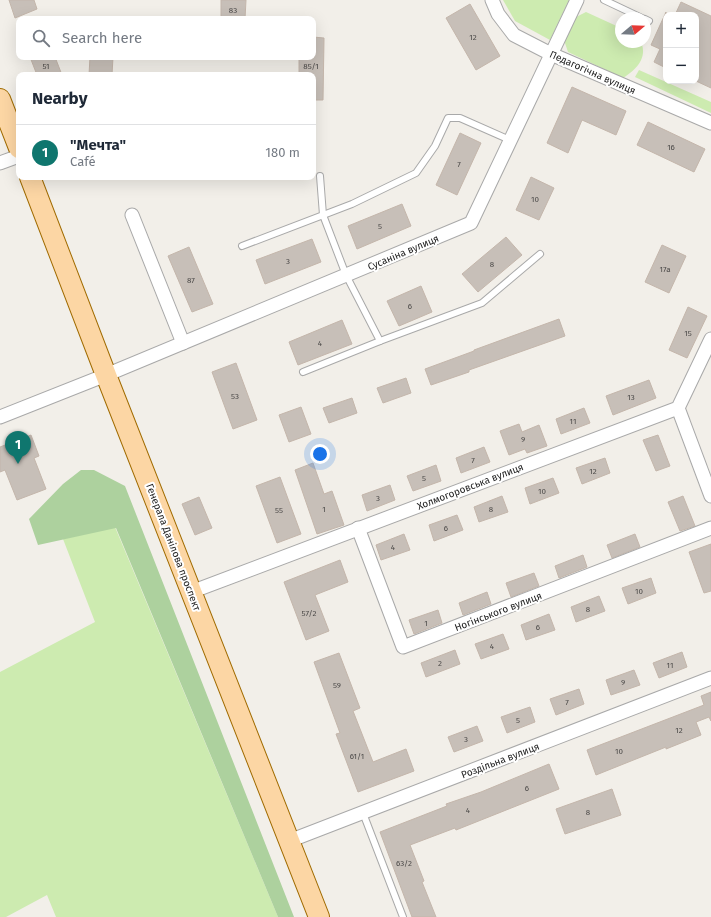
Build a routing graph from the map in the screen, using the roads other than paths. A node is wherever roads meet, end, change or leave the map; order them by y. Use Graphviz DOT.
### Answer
graph roads {
  1 [pos="492,0"];
  2 [pos="577,0"];
  3 [pos="604,0"];
  4 [pos="629,12"];
  5 [pos="551,54"];
  6 [pos="0,99"];
  7 [pos="711,123"];
  8 [pos="16,140"];
  9 [pos="510,140"];
  10 [pos="16,157"];
  11 [pos="0,162"];
  12 [pos="320,176"];
  13 [pos="31,180"];
  14 [pos="132,215"];
  15 [pos="323,215"];
  16 [pos="242,246"];
  17 [pos="540,254"];
  18 [pos="346,275"];
  19 [pos="711,339"];
  20 [pos="380,341"];
  21 [pos="183,343"];
  22 [pos="303,372"];
  23 [pos="106,375"];
  24 [pos="678,408"];
  25 [pos="0,418"];
  26 [pos="711,496"];
  27 [pos="358,528"];
  28 [pos="711,528"];
  29 [pos="191,592"];
  30 [pos="711,678"];
  31 [pos="363,813"];
  32 [pos="290,841"];
  33 [pos="319,917"];
  34 [pos="403,917"];
  1 -- 5 [label="street, Педагогічна вулиця"];
  2 -- 5 [label="street, Сусаніна вулиця"];
  3 -- 4 [label="lane"];
  5 -- 7 [label="street, Педагогічна вулиця"];
  5 -- 9 [label="street, Сусаніна вулиця"];
  6 -- 8 [label="main road"];
  9 -- 15 [label="lane"];
  9 -- 18 [label="street, Сусаніна вулиця"];
  10 -- 11 [label="street"];
  12 -- 15 [label="lane"];
  13 -- 23 [label="main road, Генерала Данілова проспект"];
  14 -- 21 [label="street"];
  15 -- 16 [label="lane"];
  15 -- 18 [label="lane"];
  17 -- 20 [label="lane"];
  18 -- 20 [label="lane"];
  18 -- 21 [label="street, Сусаніна вулиця"];
  19 -- 24 [label="street"];
  20 -- 22 [label="lane"];
  21 -- 23 [label="street, Сусаніна вулиця"];
  23 -- 25 [label="street, Сусаніна вулиця"];
  23 -- 29 [label="main road, Генерала Данілова проспект"];
  24 -- 26 [label="street"];
  24 -- 27 [label="street, Холмогоровська вулиця"];
  27 -- 28 [label="street, Ногінського вулиця"];
  27 -- 29 [label="street, Холмогоровська вулиця"];
  29 -- 32 [label="main road, Генерала Данілова проспект"];
  30 -- 31 [label="street, Роздільна вулиця"];
  31 -- 32 [label="street, Роздільна вулиця"];
  31 -- 34 [label="lane"];
  32 -- 33 [label="main road, Генерала Данілова проспект"];
}
